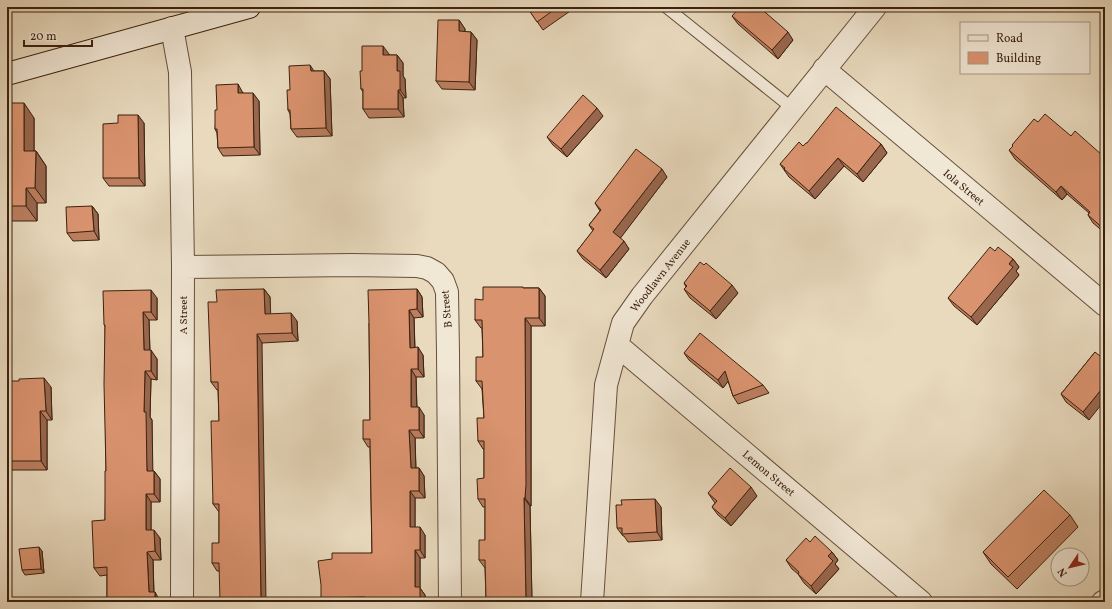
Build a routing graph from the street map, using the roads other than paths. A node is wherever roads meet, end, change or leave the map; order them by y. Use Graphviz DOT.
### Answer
graph roads {
  1 [pos="249,7"];
  2 [pos="666,7"];
  3 [pos="875,7"];
  4 [pos="172,28"];
  5 [pos="824,69"];
  6 [pos="7,74"];
  7 [pos="792,108"];
  8 [pos="183,267"];
  9 [pos="1105,305"];
  10 [pos="617,345"];
  11 [pos="182,602"];
  12 [pos="450,602"];
  13 [pos="592,602"];
  14 [pos="921,602"];
  1 -- 4 [label="street"];
  2 -- 7 [label="lane"];
  3 -- 5 [label="street, Woodlawn Avenue"];
  4 -- 6 [label="street"];
  4 -- 8 [label="street, A Street"];
  5 -- 7 [label="street, Woodlawn Avenue"];
  5 -- 9 [label="street, Iola Street"];
  7 -- 10 [label="street, Woodlawn Avenue"];
  8 -- 11 [label="street, A Street"];
  8 -- 12 [label="street, B Street"];
  10 -- 13 [label="street, Woodlawn Avenue"];
  10 -- 14 [label="street, Lemon Street"];
}
